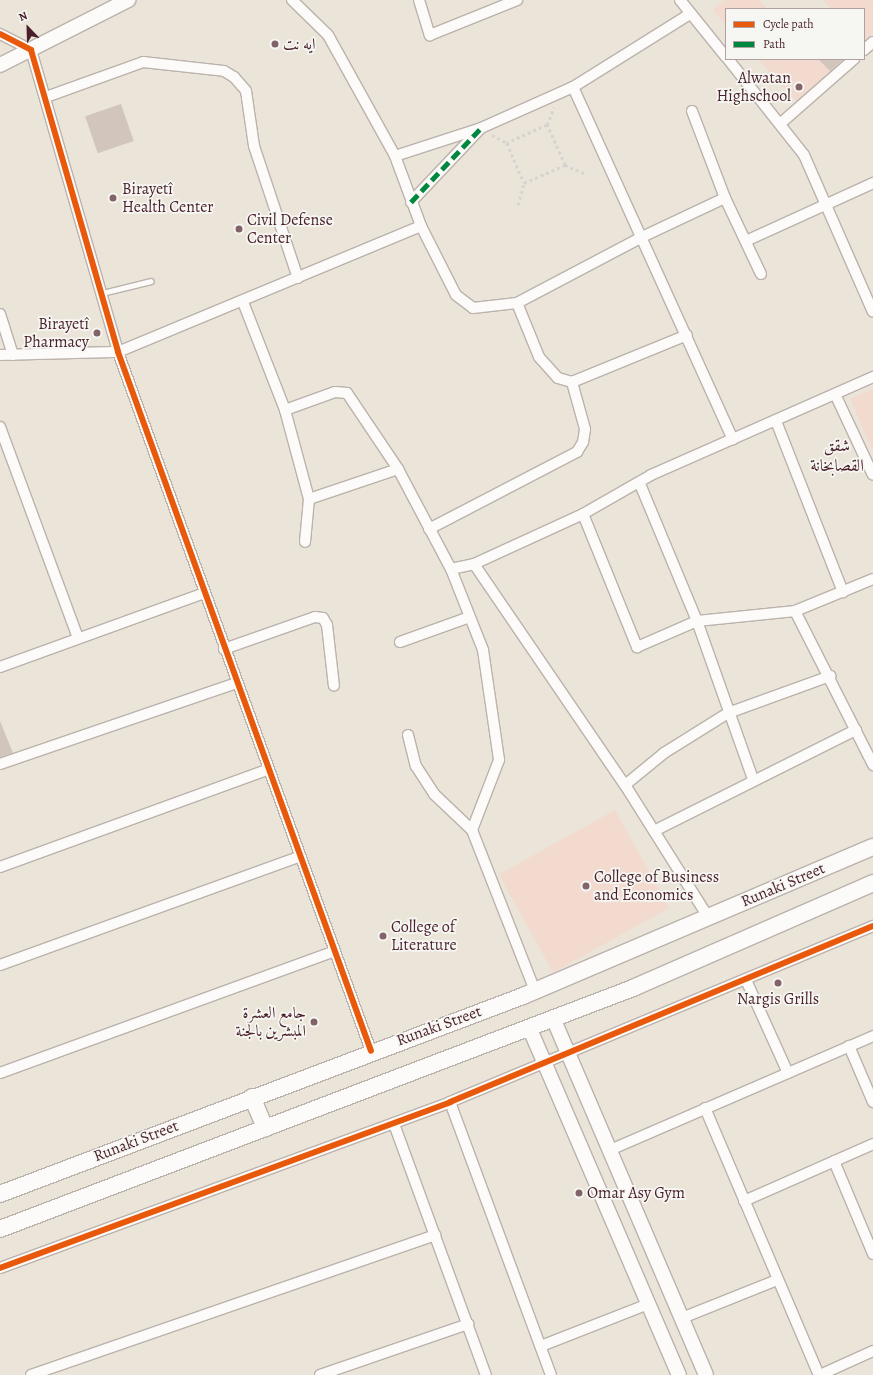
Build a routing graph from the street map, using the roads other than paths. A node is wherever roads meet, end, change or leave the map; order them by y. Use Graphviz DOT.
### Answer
graph roads {
  1 [pos="128,0"];
  2 [pos="292,0"];
  3 [pos="418,0"];
  4 [pos="517,0"];
  5 [pos="684,2"];
  6 [pos="690,14"];
  7 [pos="0,34"];
  8 [pos="873,42"];
  9 [pos="865,49"];
  10 [pos="31,50"];
  11 [pos="725,56"];
  12 [pos="729,60"];
  13 [pos="853,60"];
  14 [pos="0,65"];
  15 [pos="574,87"];
  16 [pos="46,97"];
  17 [pos="692,111"];
  18 [pos="781,123"];
  19 [pos="483,130"];
  20 [pos="394,156"];
  21 [pos="873,183"];
  22 [pos="725,198"];
  23 [pos="411,202"];
  24 [pos="827,203"];
  25 [pos="421,226"];
  26 [pos="642,236"];
  27 [pos="746,241"];
  28 [pos="761,274"];
  29 [pos="298,278"];
  30 [pos="151,281"];
  31 [pos="102,293"];
  32 [pos="243,302"];
  33 [pos="517,303"];
  34 [pos="873,312"];
  35 [pos="0,314"];
  36 [pos="687,335"];
  37 [pos="118,352"];
  38 [pos="0,355"];
  39 [pos="13,355"];
  40 [pos="873,377"];
  41 [pos="572,382"];
  42 [pos="835,394"];
  43 [pos="285,410"];
  44 [pos="776,421"];
  45 [pos="0,427"];
  46 [pos="733,439"];
  47 [pos="398,469"];
  48 [pos="873,475"];
  49 [pos="640,484"];
  50 [pos="309,499"];
  51 [pos="583,514"];
  52 [pos="429,529"];
  53 [pos="305,542"];
  54 [pos="474,564"];
  55 [pos="451,569"];
  56 [pos="873,580"];
  57 [pos="843,592"];
  58 [pos="204,593"];
  59 [pos="795,611"];
  60 [pos="470,617"];
  61 [pos="697,621"];
  62 [pos="78,638"];
  63 [pos="400,642"];
  64 [pos="224,649"];
  65 [pos="0,666"];
  66 [pos="830,676"];
  67 [pos="237,683"];
  68 [pos="334,686"];
  69 [pos="728,713"];
  70 [pos="856,730"];
  71 [pos="408,735"];
  72 [pos="0,764"];
  73 [pos="873,765"];
  74 [pos="269,768"];
  75 [pos="754,779"];
  76 [pos="625,784"];
  77 [pos="472,830"];
  78 [pos="654,831"];
  79 [pos="873,847"];
  80 [pos="298,857"];
  81 [pos="0,867"];
  82 [pos="873,883"];
  83 [pos="708,917"];
  84 [pos="873,926"];
  85 [pos="333,952"];
  86 [pos="0,965"];
  87 [pos="746,980"];
  88 [pos="535,991"];
  89 [pos="553,1018"];
  90 [pos="529,1027"];
  91 [pos="873,1036"];
  92 [pos="848,1046"];
  93 [pos="371,1051"];
  94 [pos="569,1055"];
  95 [pos="545,1065"];
  96 [pos="0,1073"];
  97 [pos="788,1073"];
  98 [pos="252,1097"];
  99 [pos="450,1102"];
  100 [pos="873,1102"];
  101 [pos="706,1108"];
  102 [pos="394,1124"];
  103 [pos="265,1128"];
  104 [pos="873,1144"];
  105 [pos="610,1150"];
  106 [pos="834,1161"];
  107 [pos="0,1194"];
  108 [pos="744,1201"];
  109 [pos="0,1229"];
  110 [pos="435,1235"];
  111 [pos="873,1254"];
  112 [pos="0,1268"];
  113 [pos="777,1280"];
  114 [pos="648,1304"];
  115 [pos="682,1318"];
  116 [pos="468,1324"];
  117 [pos="541,1346"];
  118 [pos="873,1351"];
  119 [pos="31,1375"];
  120 [pos="320,1375"];
  121 [pos="486,1375"];
  122 [pos="549,1375"];
  123 [pos="679,1375"];
  124 [pos="706,1375"];
  125 [pos="819,1375"];
  1 -- 10 [label="main road"];
  2 -- 20 [label="street"];
  3 -- 4 [label="street"];
  5 -- 6 [label="street"];
  6 -- 11 [label="street"];
  6 -- 15 [label="street"];
  7 -- 10 [label="street"];
  8 -- 9 [label="street"];
  10 -- 14 [label="main road"];
  10 -- 16 [label="street"];
  12 -- 18 [label="street"];
  13 -- 18 [label="street"];
  15 -- 19 [label="street"];
  15 -- 26 [label="street"];
  16 -- 29 [label="street"];
  16 -- 31 [label="street"];
  17 -- 22 [label="street"];
  18 -- 24 [label="street"];
  19 -- 20 [label="street"];
  19 -- 23 [label="street"];
  20 -- 23 [label="street"];
  21 -- 24 [label="street"];
  22 -- 26 [label="street"];
  22 -- 27 [label="street"];
  23 -- 25 [label="street"];
  24 -- 27 [label="street"];
  24 -- 34 [label="street"];
  25 -- 29 [label="street"];
  25 -- 33 [label="street"];
  26 -- 33 [label="street"];
  26 -- 36 [label="street"];
  27 -- 28 [label="street"];
  29 -- 32 [label="street"];
  30 -- 31 [label="lane"];
  31 -- 37 [label="street"];
  32 -- 37 [label="street"];
  32 -- 43 [label="street"];
  33 -- 41 [label="street"];
  35 -- 39 [label="street"];
  36 -- 41 [label="street"];
  36 -- 46 [label="street"];
  37 -- 39 [label="street"];
  37 -- 58 [label="street"];
  38 -- 39 [label="street"];
  40 -- 42 [label="street"];
  41 -- 52 [label="street"];
  42 -- 44 [label="street"];
  42 -- 48 [label="street"];
  43 -- 47 [label="street"];
  43 -- 50 [label="street"];
  44 -- 46 [label="street"];
  44 -- 57 [label="street"];
  45 -- 62 [label="street"];
  46 -- 49 [label="street"];
  47 -- 50 [label="street"];
  47 -- 52 [label="street"];
  49 -- 51 [label="street"];
  49 -- 61 [label="street"];
  50 -- 53 [label="street"];
  51 -- 54 [label="street"];
  51 -- 61 [label="street"];
  52 -- 55 [label="street"];
  54 -- 55 [label="street"];
  54 -- 76 [label="street"];
  55 -- 60 [label="street"];
  56 -- 57 [label="street"];
  57 -- 59 [label="street"];
  58 -- 62 [label="street"];
  58 -- 64 [label="street"];
  59 -- 61 [label="street"];
  59 -- 66 [label="street"];
  60 -- 63 [label="street"];
  60 -- 77 [label="street"];
  61 -- 69 [label="street"];
  62 -- 65 [label="street"];
  64 -- 67 [label="street"];
  64 -- 68 [label="street"];
  66 -- 69 [label="street"];
  66 -- 70 [label="street"];
  67 -- 72 [label="street"];
  67 -- 74 [label="street"];
  69 -- 75 [label="street"];
  69 -- 76 [label="street"];
  70 -- 73 [label="street"];
  70 -- 75 [label="street"];
  71 -- 77 [label="street"];
  74 -- 80 [label="street"];
  74 -- 81 [label="street"];
  75 -- 78 [label="street"];
  76 -- 78 [label="street"];
  77 -- 88 [label="street"];
  78 -- 83 [label="street"];
  79 -- 83 [label="main road, Runaki Street"];
  80 -- 85 [label="street"];
  80 -- 86 [label="street"];
  82 -- 89 [label="main road, Runaki Street"];
  83 -- 88 [label="main road, Runaki Street"];
  84 -- 87 [label="street"];
  85 -- 93 [label="street"];
  85 -- 96 [label="street"];
  87 -- 94 [label="street"];
  87 -- 97 [label="street"];
  88 -- 93 [label="main road, Runaki Street"];
  89 -- 90 [label="main road, Runaki Street"];
  89 -- 94 [label="main road"];
  90 -- 95 [label="main road"];
  90 -- 103 [label="main road, Runaki Street"];
  91 -- 92 [label="street"];
  92 -- 97 [label="street"];
  92 -- 100 [label="street"];
  93 -- 98 [label="main road, Runaki Street"];
  94 -- 95 [label="street"];
  94 -- 105 [label="main road"];
  95 -- 99 [label="street"];
  95 -- 114 [label="main road"];
  97 -- 101 [label="street"];
  98 -- 103 [label="main road"];
  98 -- 107 [label="main road, Runaki Street"];
  99 -- 102 [label="street"];
  99 -- 117 [label="street"];
  101 -- 105 [label="street"];
  101 -- 108 [label="street"];
  102 -- 110 [label="street"];
  102 -- 112 [label="street"];
  103 -- 109 [label="main road, Runaki Street"];
  104 -- 106 [label="street"];
  105 -- 115 [label="main road"];
  106 -- 108 [label="street"];
  106 -- 111 [label="street"];
  108 -- 113 [label="street"];
  110 -- 116 [label="street"];
  110 -- 119 [label="street"];
  113 -- 115 [label="street"];
  113 -- 125 [label="street"];
  114 -- 117 [label="street"];
  114 -- 123 [label="main road"];
  115 -- 124 [label="main road"];
  116 -- 120 [label="street"];
  116 -- 121 [label="street"];
  117 -- 122 [label="street"];
  118 -- 125 [label="street"];
}
